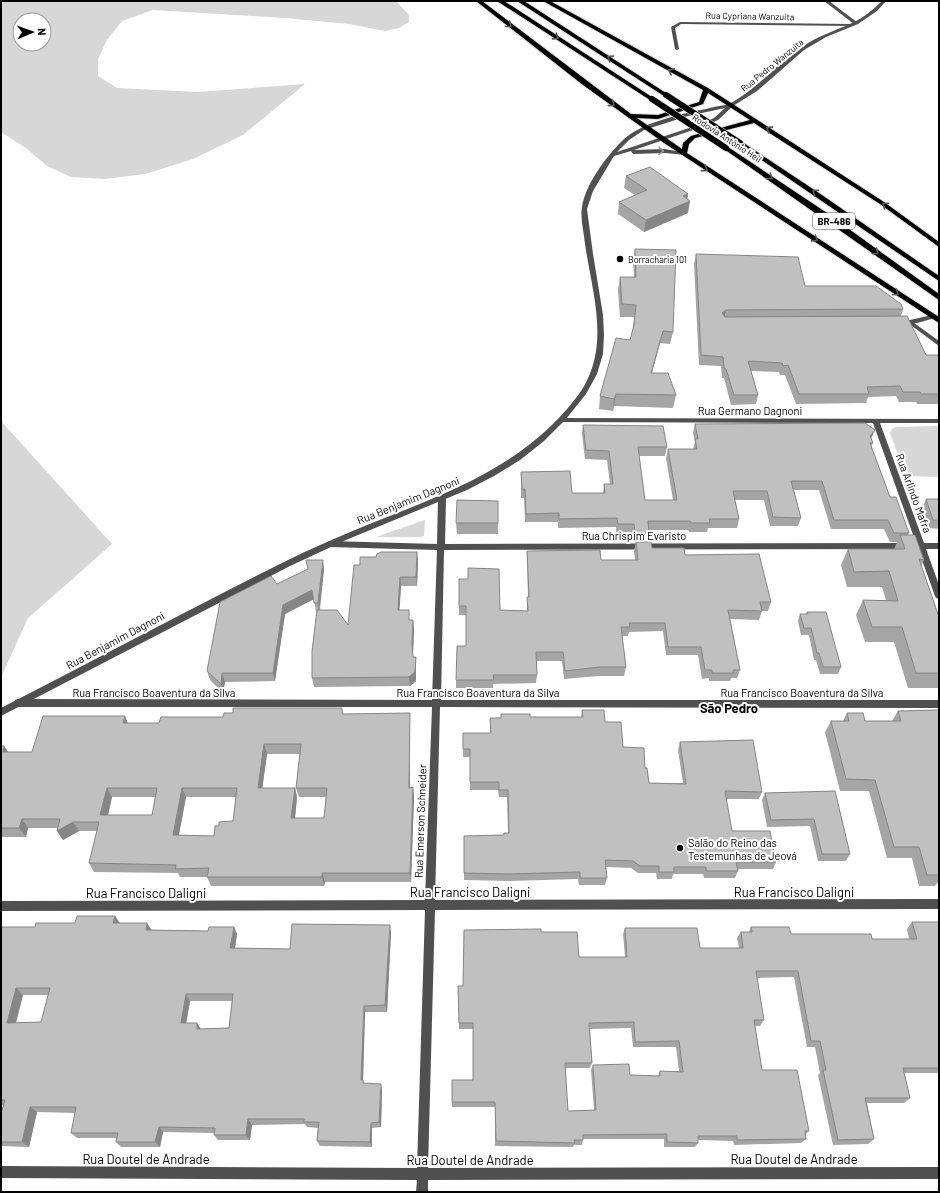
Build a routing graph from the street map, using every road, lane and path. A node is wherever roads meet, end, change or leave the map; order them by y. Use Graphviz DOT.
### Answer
graph roads {
  1 [pos="479,1"];
  2 [pos="500,1"];
  3 [pos="520,1"];
  4 [pos="546,1"];
  5 [pos="826,1"];
  6 [pos="884,1"];
  7 [pos="854,24"];
  8 [pos="677,49"];
  9 [pos="706,89"];
  10 [pos="731,105"];
  11 [pos="629,116"];
  12 [pos="755,121"];
  13 [pos="646,128"];
  14 [pos="662,139"];
  15 [pos="684,154"];
  16 [pos="611,157"];
  17 [pos="939,245"];
  18 [pos="939,279"];
  19 [pos="939,298"];
  20 [pos="932,316"];
  21 [pos="939,321"];
  22 [pos="891,322"];
  23 [pos="910,322"];
  24 [pos="939,344"];
  25 [pos="562,420"];
  26 [pos="876,421"];
  27 [pos="939,421"];
  28 [pos="442,499"];
  29 [pos="329,544"];
  30 [pos="921,546"];
  31 [pos="939,546"];
  32 [pos="442,547"];
  33 [pos="939,596"];
  34 [pos="18,703"];
  35 [pos="435,703"];
  36 [pos="939,704"];
  37 [pos="1,712"];
  38 [pos="939,904"];
  39 [pos="430,905"];
  40 [pos="1,906"];
  41 [pos="1,1172"];
  42 [pos="939,1173"];
  43 [pos="422,1174"];
  44 [pos="422,1192"];
  1 -- 11 [label="main road, one-way"];
  2 -- 19 [label="main road, Rodovia Antônio Heil / BR-486, one-way, bridge"];
  18 -- 3 [label="main road, Rodovia Antônio Heil / BR-486, one-way, bridge"];
  9 -- 4 [label="main road, one-way"];
  5 -- 7 [label="street"];
  6 -- 7 [label="street, Rua Pedro Wanzuita"];
  7 -- 8 [label="street, Rua Cypriana Wanzuita"];
  7 -- 10 [label="street, Rua Pedro Wanzuita"];
  9 -- 10 [label="main road"];
  9 -- 11 [label="main road"];
  10 -- 12 [label="main road"];
  10 -- 13 [label="street, Rua Benjamim Dagnoni"];
  10 -- 14 [label="street"];
  11 -- 13 [label="main road"];
  12 -- 15 [label="main road"];
  17 -- 12 [label="main road, one-way"];
  13 -- 14 [label="main road"];
  13 -- 16 [label="street, Rua Benjamim Dagnoni"];
  14 -- 15 [label="main road"];
  14 -- 16 [label="street"];
  16 -- 15 [label="street, one-way"];
  15 -- 20 [label="main road, one-way"];
  16 -- 25 [label="street, Rua Benjamim Dagnoni"];
  20 -- 21 [label="main road"];
  20 -- 23 [label="street"];
  22 -- 23 [label="street"];
  23 -- 24 [label="street"];
  25 -- 26 [label="street, Rua Germano Dagnoni"];
  25 -- 28 [label="street, Rua Benjamim Dagnoni"];
  26 -- 27 [label="street, Rua Germano Dagnoni"];
  26 -- 30 [label="street, Rua Arlindo Mafra"];
  28 -- 29 [label="street, Rua Benjamim Dagnoni"];
  28 -- 32 [label="street, Rua Emerson Schneider"];
  29 -- 32 [label="street, Rua Chrispim Evaristo"];
  29 -- 34 [label="street, Rua Benjamim Dagnoni"];
  30 -- 31 [label="street, Rua Chrispim Evaristo"];
  30 -- 32 [label="street, Rua Chrispim Evaristo"];
  30 -- 33 [label="street, Rua Arlindo Mafra"];
  32 -- 35 [label="street, Rua Emerson Schneider"];
  34 -- 35 [label="street, Rua Francisco Boaventura da Silva"];
  34 -- 37 [label="street, Rua Benjamim Dagnoni"];
  35 -- 36 [label="street, Rua Francisco Boaventura da Silva"];
  35 -- 39 [label="street, Rua Emerson Schneider"];
  38 -- 39 [label="street, Rua Francisco Daligni"];
  39 -- 40 [label="street, Rua Francisco Daligni"];
  39 -- 43 [label="street, Rua Emerson Schneider"];
  41 -- 43 [label="street, Rua Doutel de Andrade"];
  42 -- 43 [label="street, Rua Doutel de Andrade"];
  43 -- 44 [label="street, Rua Emerson Schneider"];
}
